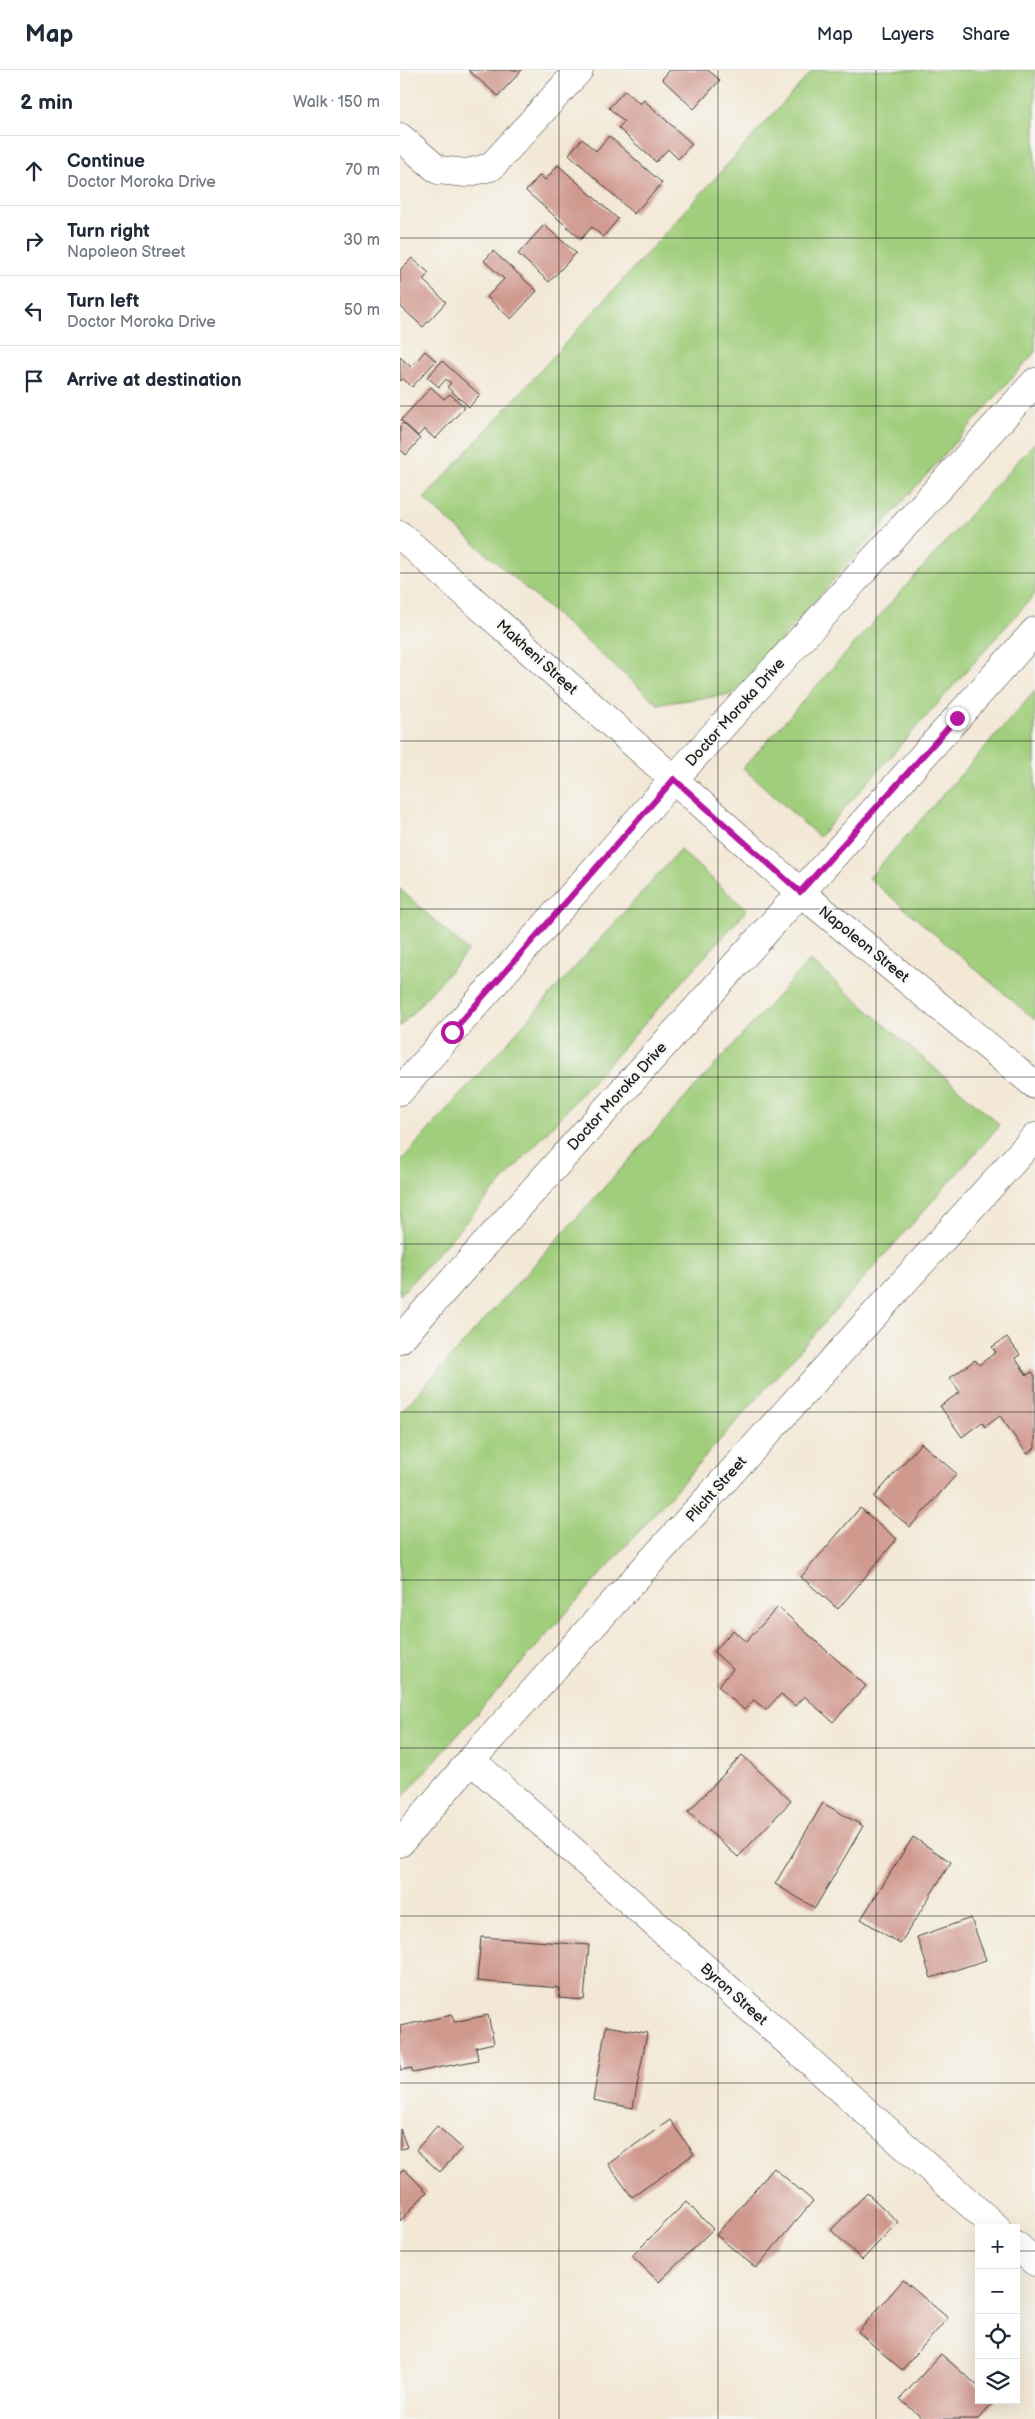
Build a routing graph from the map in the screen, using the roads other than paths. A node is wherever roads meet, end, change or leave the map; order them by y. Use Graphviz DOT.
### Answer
graph roads {
  1 [pos="579,70"];
  2 [pos="400,138"];
  3 [pos="1035,382"];
  4 [pos="400,535"];
  5 [pos="1035,631"];
  6 [pos="674,779"];
  7 [pos="800,892"];
  8 [pos="1035,1085"];
  9 [pos="400,1091"];
  10 [pos="1035,1137"];
  11 [pos="400,1339"];
  12 [pos="471,1760"];
  13 [pos="400,1843"];
  14 [pos="992,2224"];
  15 [pos="1020,2249"];
  16 [pos="1035,2262"];
  1 -- 2 [label="street"];
  3 -- 6 [label="street, Doctor Moroka Drive"];
  4 -- 6 [label="street, Makheni Street"];
  5 -- 7 [label="street, Doctor Moroka Drive"];
  6 -- 7 [label="street, Napoleon Street"];
  6 -- 9 [label="street, Doctor Moroka Drive"];
  7 -- 8 [label="street, Napoleon Street"];
  7 -- 11 [label="street, Doctor Moroka Drive"];
  10 -- 12 [label="street, Plicht Street"];
  12 -- 13 [label="street, Plicht Street"];
  12 -- 14 [label="street, Byron Street"];
  15 -- 16 [label="street"];
}
